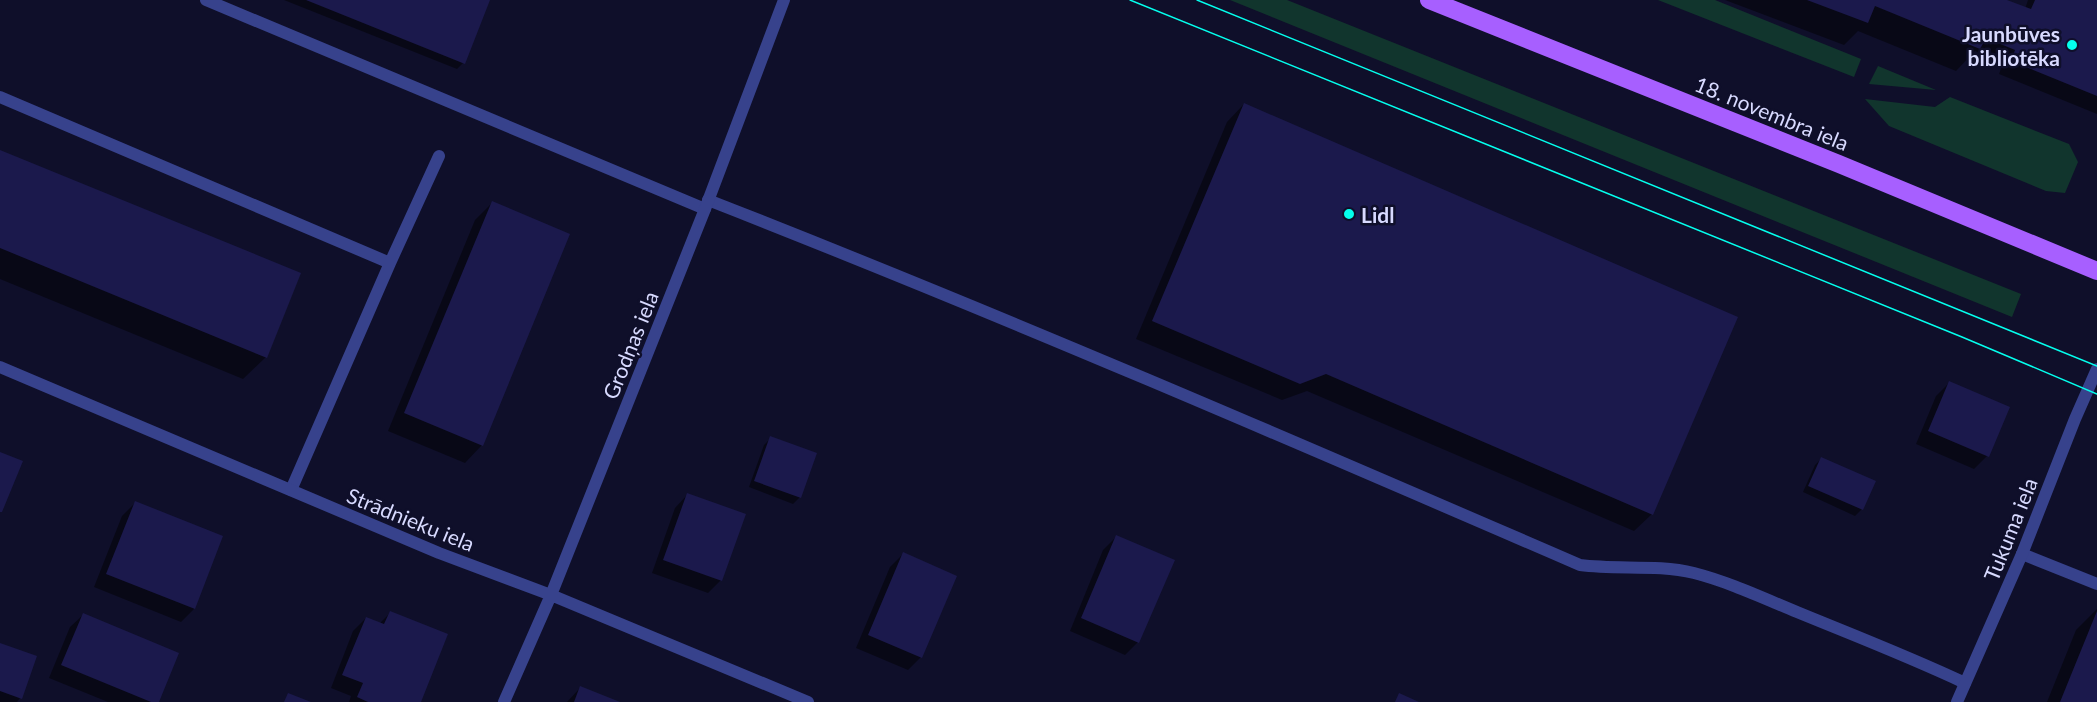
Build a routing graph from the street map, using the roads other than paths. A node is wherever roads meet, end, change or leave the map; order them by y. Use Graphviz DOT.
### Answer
graph roads {
  1 [pos="206,0"];
  2 [pos="784,0"];
  3 [pos="1429,0"];
  4 [pos="0,97"];
  5 [pos="439,156"];
  6 [pos="707,204"];
  7 [pos="390,263"];
  8 [pos="2097,271"];
  9 [pos="0,368"];
  10 [pos="2097,369"];
  11 [pos="291,490"];
  12 [pos="2022,554"];
  13 [pos="2097,584"];
  14 [pos="551,595"];
  15 [pos="1965,683"];
  16 [pos="504,702"];
  17 [pos="808,702"];
  18 [pos="1957,702"];
  1 -- 6 [label="street"];
  2 -- 6 [label="street, Grodņas iela"];
  3 -- 8 [label="main road, 18. novembra iela"];
  4 -- 7 [label="street"];
  5 -- 7 [label="street"];
  6 -- 14 [label="street, Grodņas iela"];
  6 -- 15 [label="street"];
  7 -- 11 [label="street"];
  9 -- 11 [label="street, Strādnieku iela"];
  10 -- 12 [label="street, Tukuma iela"];
  11 -- 14 [label="street, Strādnieku iela"];
  12 -- 13 [label="street"];
  12 -- 15 [label="street, Tukuma iela"];
  14 -- 16 [label="street, Grodņas iela"];
  14 -- 17 [label="street, Strādnieku iela"];
  15 -- 18 [label="street, Tukuma iela"];
}
